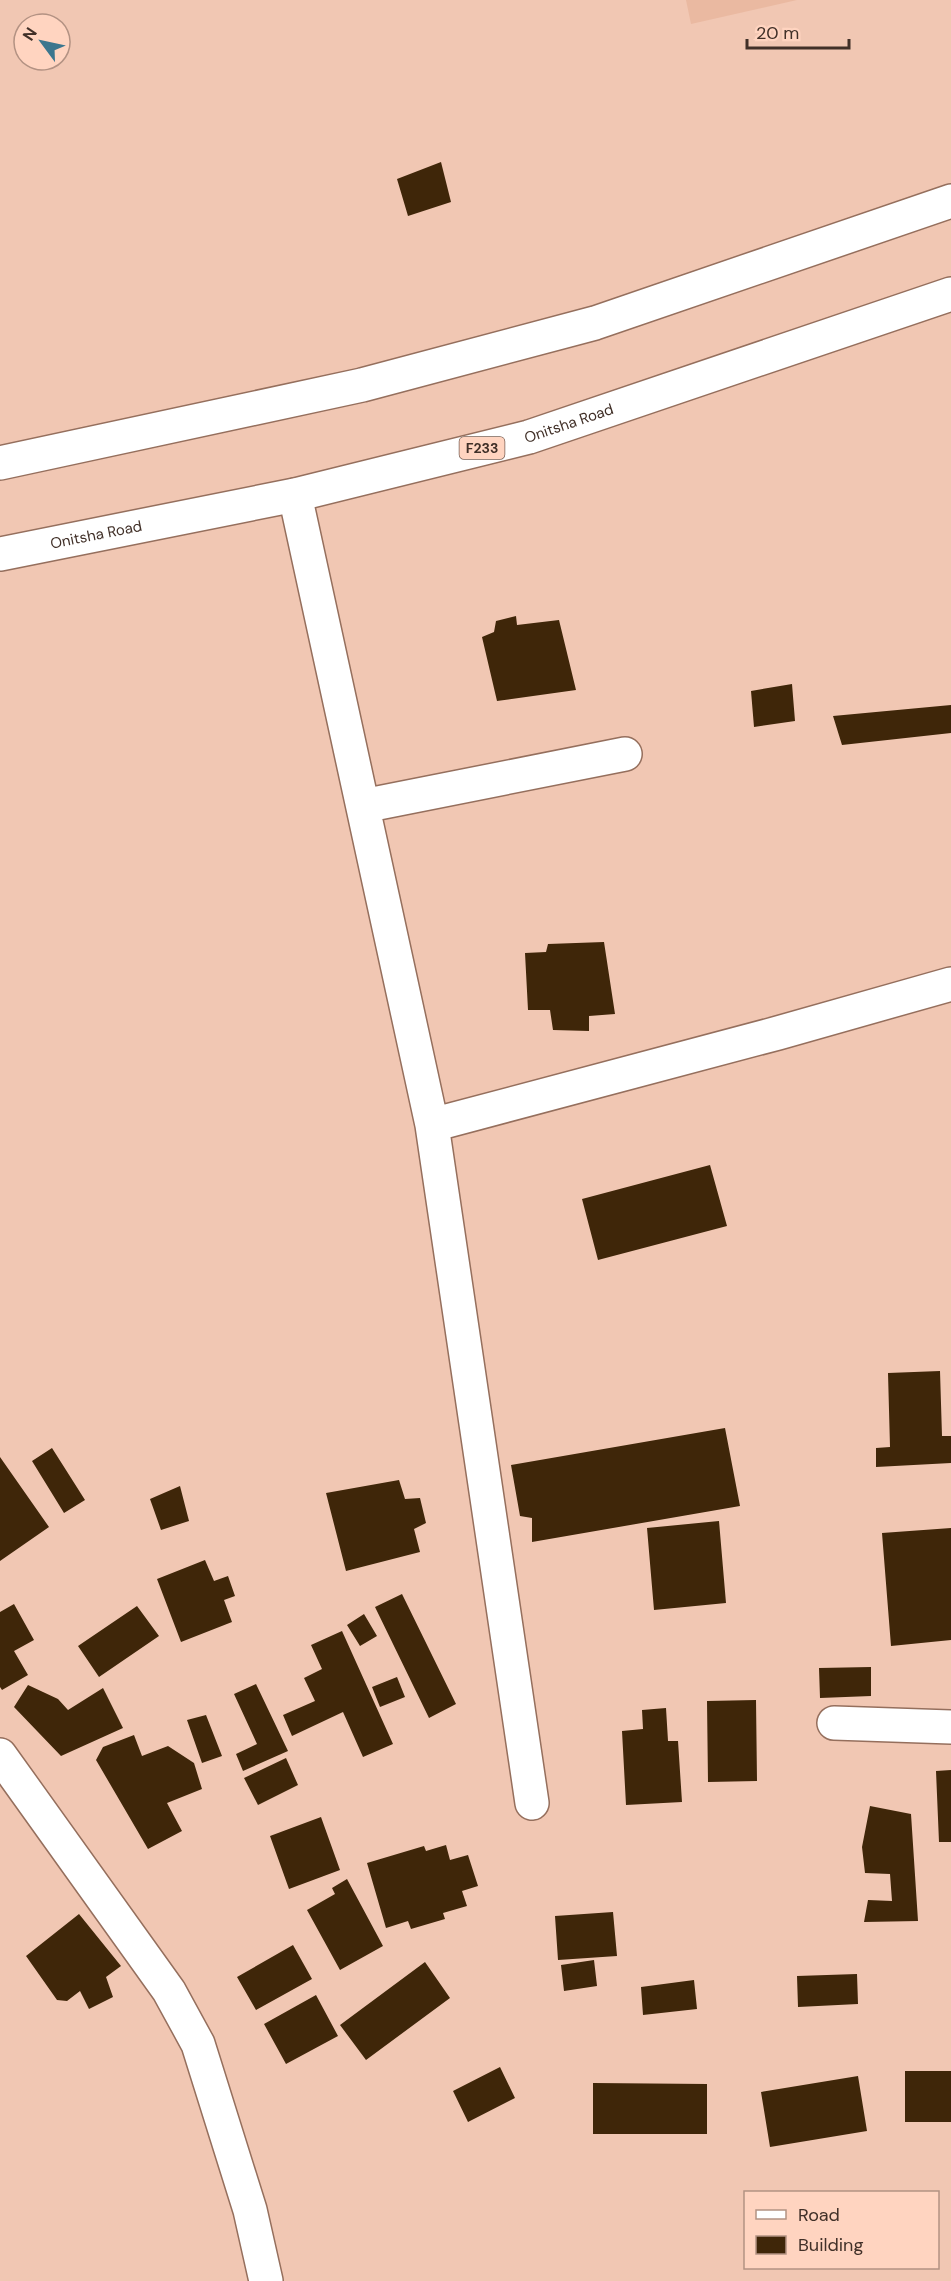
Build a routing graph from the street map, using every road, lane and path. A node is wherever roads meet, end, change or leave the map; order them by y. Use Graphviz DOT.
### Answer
graph roads {
  1 [pos="951,201"];
  2 [pos="951,294"];
  3 [pos="0,463"];
  4 [pos="295,495"];
  5 [pos="0,554"];
  6 [pos="625,754"];
  7 [pos="363,806"];
  8 [pos="951,984"];
  9 [pos="432,1125"];
  10 [pos="834,1723"];
  11 [pos="951,1727"];
  12 [pos="0,1755"];
  13 [pos="532,1803"];
  14 [pos="266,2281"];
  1 -- 3 [label="street"];
  2 -- 4 [label="street, Onitsha Road / F233"];
  4 -- 5 [label="street, Onitsha Road / F233"];
  4 -- 7 [label="street"];
  6 -- 7 [label="street"];
  7 -- 9 [label="street"];
  8 -- 9 [label="street"];
  9 -- 13 [label="street"];
  10 -- 11 [label="street"];
  12 -- 14 [label="street"];
}
